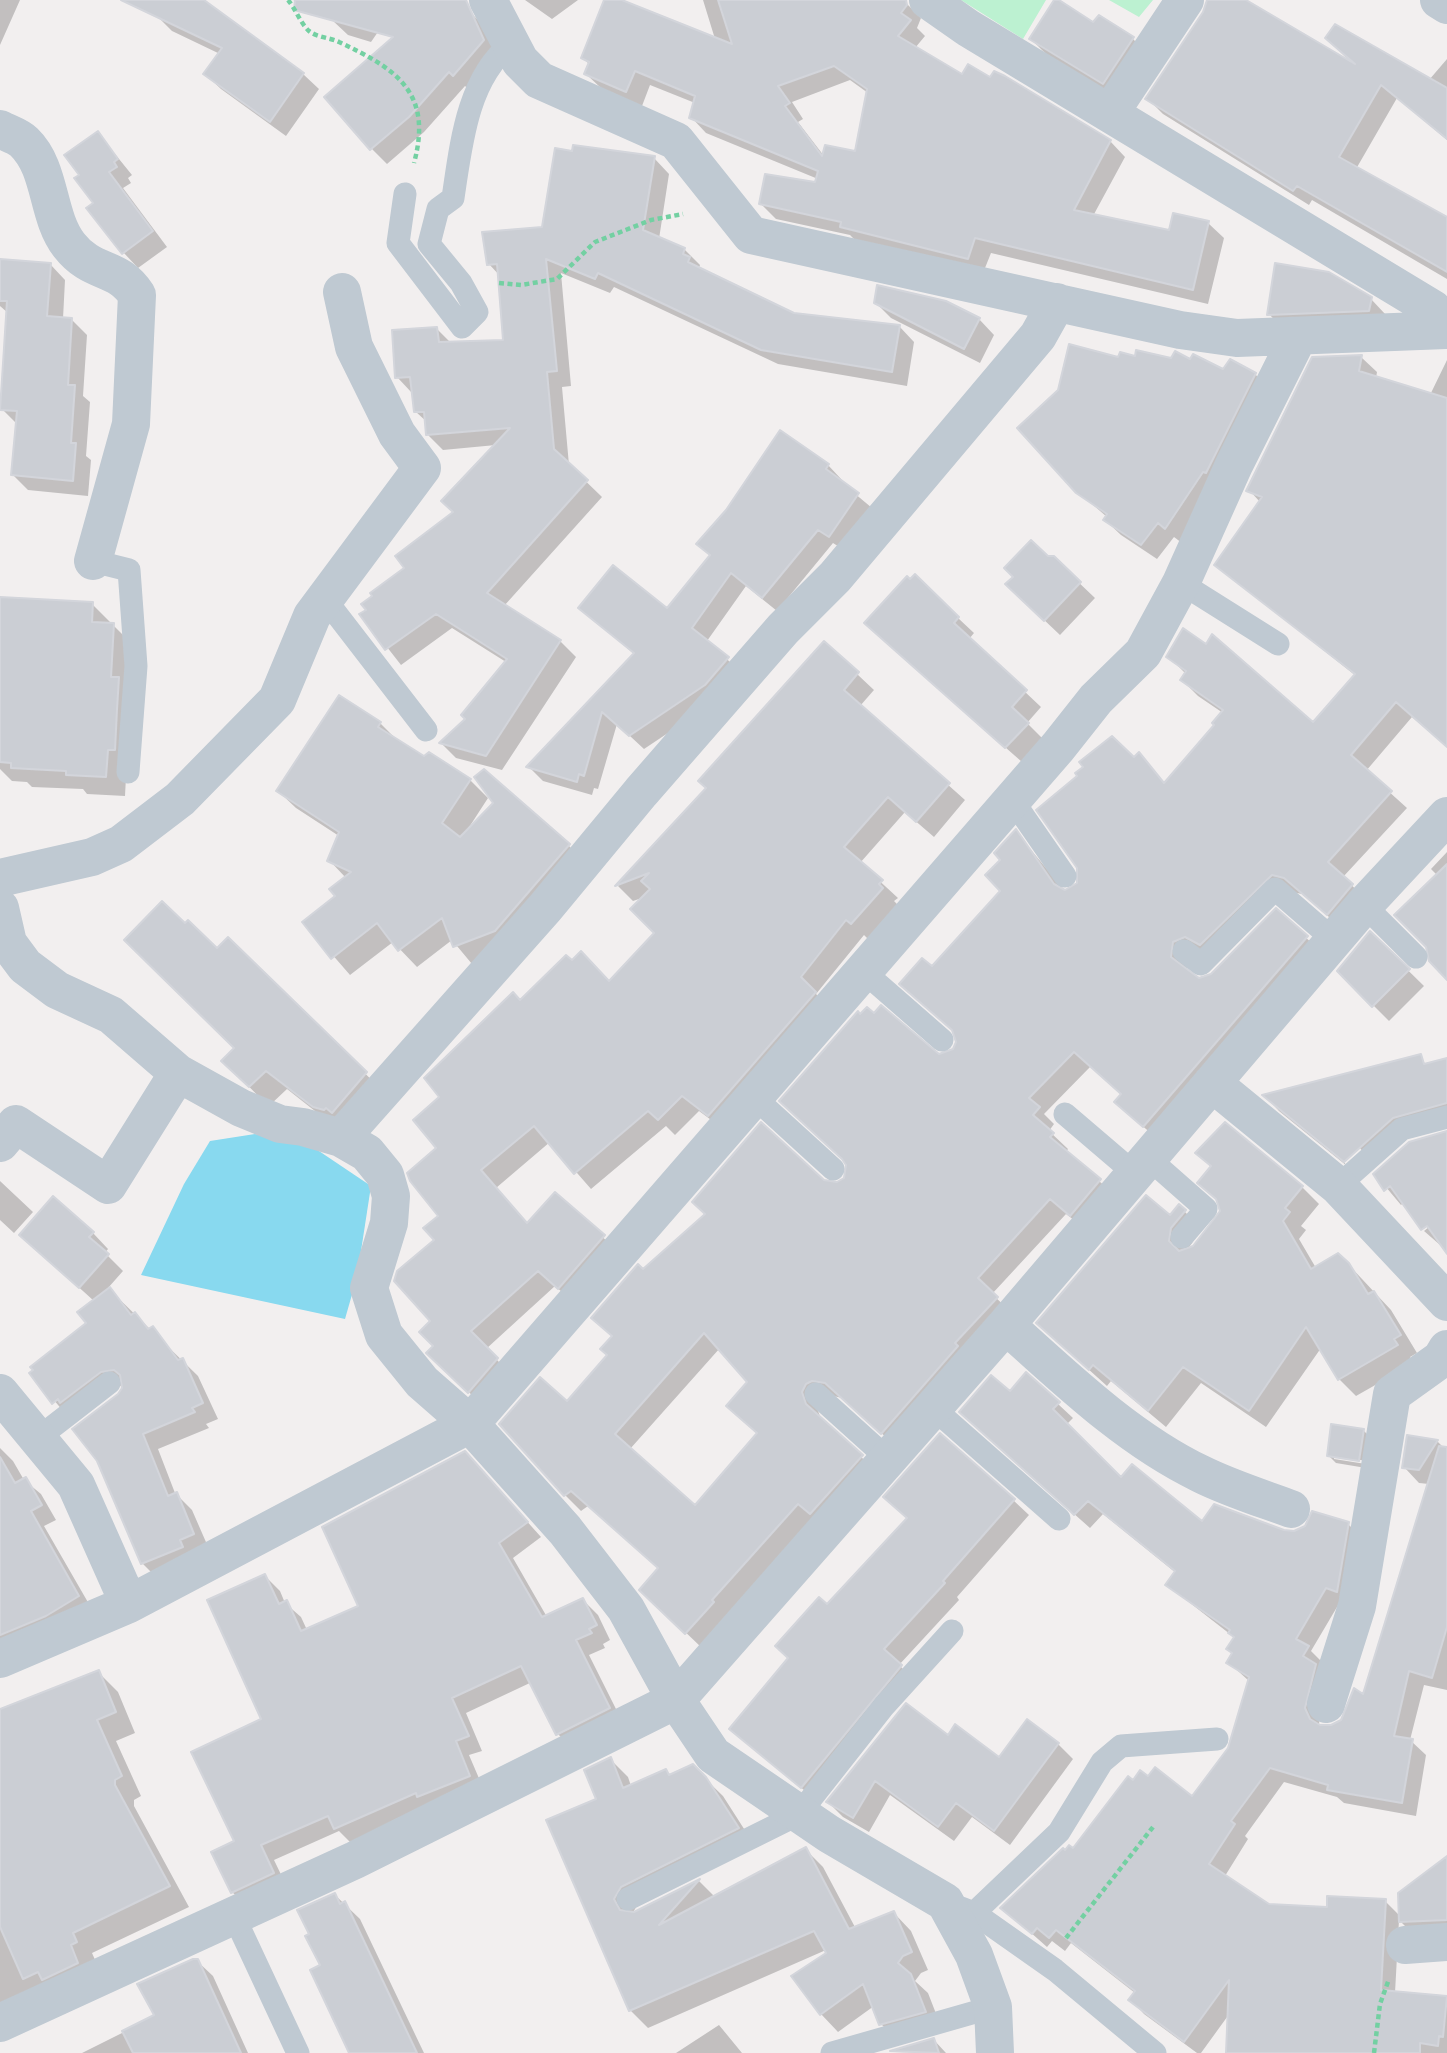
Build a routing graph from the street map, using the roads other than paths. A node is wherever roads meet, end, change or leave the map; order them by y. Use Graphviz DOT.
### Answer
graph roads {
  1 [pos="488,0"];
  2 [pos="929,0"];
  3 [pos="1185,0"];
  4 [pos="1439,0"];
  5 [pos="1447,5"];
  6 [pos="511,44"];
  7 [pos="1110,113"];
  8 [pos="0,129"];
  9 [pos="405,194"];
  10 [pos="342,292"];
  11 [pos="1057,302"];
  12 [pos="1447,327"];
  13 [pos="1298,337"];
  14 [pos="93,561"];
  15 [pos="1181,583"];
  16 [pos="325,599"];
  17 [pos="1278,644"];
  18 [pos="426,730"];
  19 [pos="128,772"];
  20 [pos="1011,799"];
  21 [pos="1447,816"];
  22 [pos="1065,876"];
  23 [pos="0,878"];
  24 [pos="1364,905"];
  25 [pos="0,908"];
  26 [pos="1335,941"];
  27 [pos="1184,951"];
  28 [pos="1416,957"];
  29 [pos="863,971"];
  30 [pos="942,1040"];
  31 [pos="178,1073"];
  32 [pos="1212,1083"];
  33 [pos="754,1097"];
  34 [pos="1065,1114"];
  35 [pos="1447,1117"];
  36 [pos="341,1138"];
  37 [pos="0,1143"];
  38 [pos="1140,1165"];
  39 [pos="833,1169"];
  40 [pos="1338,1186"];
  41 [pos="1182,1237"];
  42 [pos="1447,1302"];
  43 [pos="1006,1325"];
  44 [pos="1447,1349"];
  45 [pos="109,1383"];
  46 [pos="0,1393"];
  47 [pos="816,1394"];
  48 [pos="933,1408"];
  49 [pos="470,1424"];
  50 [pos="38,1438"];
  51 [pos="888,1460"];
  52 [pos="1291,1509"];
  53 [pos="1059,1519"];
  54 [pos="129,1604"];
  55 [pos="952,1631"];
  56 [pos="0,1659"];
  57 [pos="676,1700"];
  58 [pos="1326,1704"];
  59 [pos="1217,1739"];
  60 [pos="799,1814"];
  61 [pos="628,1899"];
  62 [pos="959,1907"];
  63 [pos="233,1914"];
  64 [pos="1447,1942"];
  65 [pos="1405,1945"];
  66 [pos="993,2007"];
  67 [pos="0,2023"];
  68 [pos="298,2053"];
  69 [pos="832,2053"];
  70 [pos="995,2053"];
  71 [pos="1155,2053"];
  1 -- 6 [label="street"];
  2 -- 7 [label="street"];
  3 -- 7 [label="street"];
  4 -- 5 [label="street"];
  6 -- 9 [label="lane"];
  6 -- 11 [label="street"];
  7 -- 12 [label="street"];
  8 -- 14 [label="street"];
  10 -- 16 [label="street"];
  11 -- 13 [label="street"];
  11 -- 36 [label="street"];
  12 -- 13 [label="street"];
  13 -- 15 [label="street"];
  14 -- 19 [label="lane"];
  15 -- 17 [label="lane"];
  15 -- 20 [label="street"];
  16 -- 18 [label="lane"];
  16 -- 23 [label="street"];
  20 -- 22 [label="lane"];
  20 -- 29 [label="street"];
  21 -- 24 [label="street"];
  24 -- 26 [label="street"];
  24 -- 28 [label="lane"];
  25 -- 31 [label="street"];
  26 -- 27 [label="lane"];
  26 -- 32 [label="street"];
  29 -- 30 [label="lane"];
  29 -- 33 [label="street"];
  31 -- 36 [label="street"];
  31 -- 37 [label="street"];
  32 -- 38 [label="street"];
  32 -- 40 [label="street"];
  33 -- 39 [label="lane"];
  33 -- 49 [label="street"];
  34 -- 38 [label="lane"];
  35 -- 40 [label="lane"];
  36 -- 49 [label="street"];
  38 -- 41 [label="lane"];
  38 -- 43 [label="street"];
  40 -- 42 [label="street"];
  43 -- 48 [label="street"];
  43 -- 52 [label="street"];
  44 -- 58 [label="street"];
  45 -- 50 [label="lane"];
  46 -- 50 [label="street"];
  47 -- 51 [label="lane"];
  48 -- 51 [label="street"];
  48 -- 53 [label="lane"];
  49 -- 54 [label="street"];
  49 -- 57 [label="street"];
  50 -- 54 [label="street"];
  51 -- 57 [label="street"];
  54 -- 56 [label="street"];
  55 -- 60 [label="lane"];
  57 -- 60 [label="street"];
  57 -- 63 [label="street"];
  59 -- 62 [label="lane"];
  60 -- 61 [label="lane"];
  60 -- 62 [label="street"];
  62 -- 66 [label="street"];
  62 -- 71 [label="lane"];
  63 -- 67 [label="street"];
  63 -- 68 [label="lane"];
  64 -- 65 [label="street"];
  66 -- 69 [label="lane"];
  66 -- 70 [label="street"];
}
